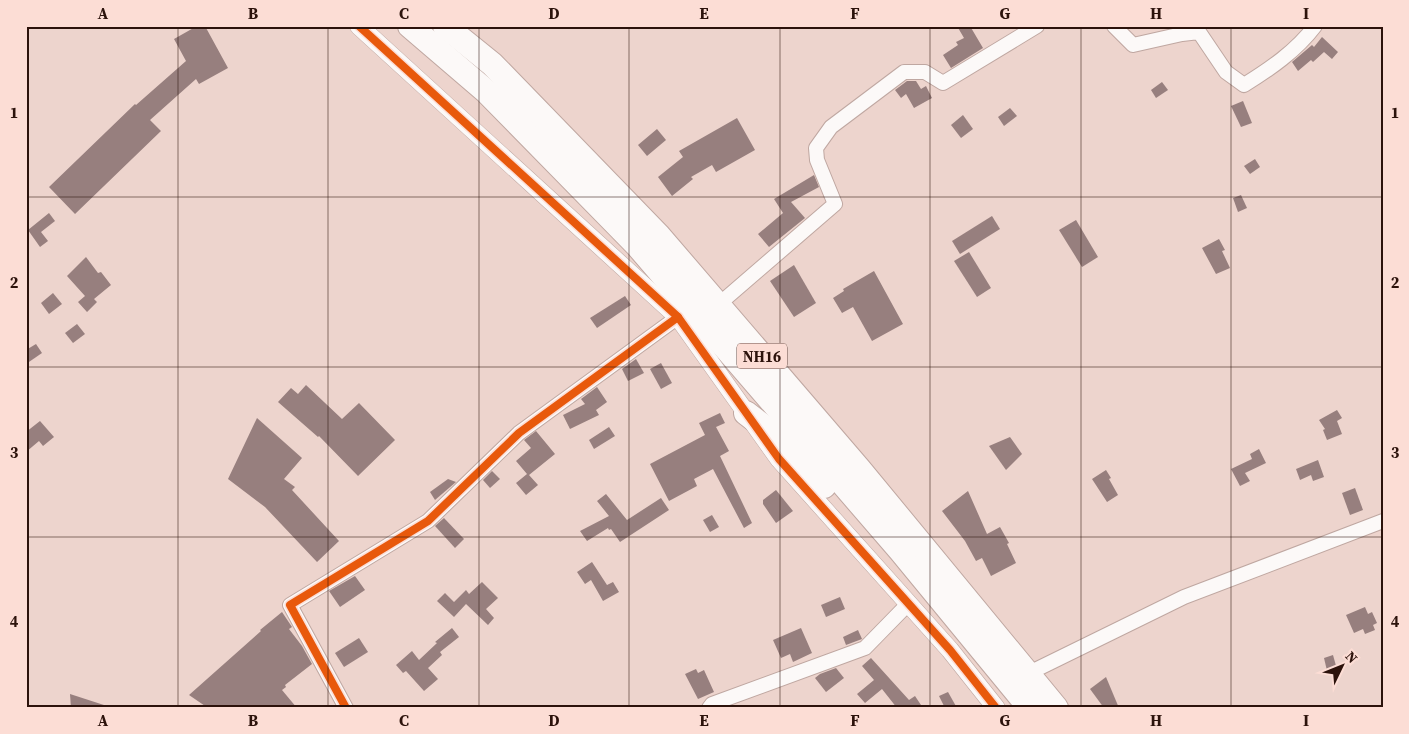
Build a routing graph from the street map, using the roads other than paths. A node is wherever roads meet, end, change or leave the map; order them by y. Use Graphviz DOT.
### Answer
graph roads {
  1 [pos="359,26"];
  2 [pos="410,26"];
  3 [pos="446,26"];
  4 [pos="1037,26"];
  5 [pos="1114,26"];
  6 [pos="1315,26"];
  7 [pos="718,305"];
  8 [pos="678,317"];
  9 [pos="746,412"];
  10 [pos="1383,521"];
  11 [pos="900,550"];
  12 [pos="909,603"];
  13 [pos="1027,674"];
  14 [pos="346,708"];
  15 [pos="709,708"];
  16 [pos="996,708"];
  17 [pos="1030,708"];
  18 [pos="1056,708"];
  1 -- 8 [label="street"];
  2 -- 11 [label="highway, NH16"];
  3 -- 7 [label="highway, NH16"];
  4 -- 7 [label="street"];
  5 -- 6 [label="street"];
  7 -- 13 [label="highway, NH16"];
  8 -- 9 [label="street"];
  8 -- 14 [label="street"];
  9 -- 11 [label="highway"];
  9 -- 12 [label="street"];
  10 -- 13 [label="street"];
  11 -- 17 [label="highway, NH16"];
  12 -- 15 [label="street"];
  12 -- 16 [label="street"];
  13 -- 18 [label="highway, NH16"];
}
